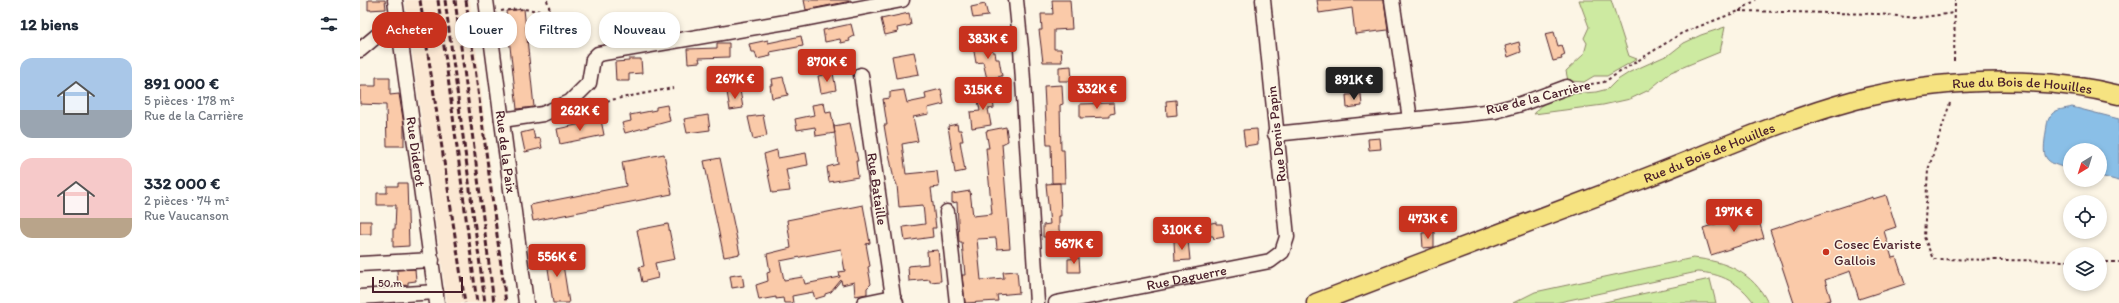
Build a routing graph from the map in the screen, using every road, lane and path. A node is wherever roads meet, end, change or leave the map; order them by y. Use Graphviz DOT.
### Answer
graph roads {
  1 [pos="395,0"];
  2 [pos="547,0"];
  3 [pos="902,0"];
  4 [pos="1016,0"];
  5 [pos="1263,0"];
  6 [pos="1392,0"];
  7 [pos="1756,0"];
  8 [pos="1955,0"];
  9 [pos="487,6"];
  10 [pos="1739,11"];
  11 [pos="397,12"];
  12 [pos="546,12"];
  13 [pos="551,12"];
  14 [pos="1954,13"];
  15 [pos="372,40"];
  16 [pos="402,48"];
  17 [pos="360,50"];
  18 [pos="1954,61"];
  19 [pos="861,74"];
  20 [pos="1567,87"];
  21 [pos="673,88"];
  22 [pos="578,94"];
  23 [pos="2119,95"];
  24 [pos="1950,103"];
  25 [pos="1410,119"];
  26 [pos="502,120"];
  27 [pos="1276,134"];
  28 [pos="947,212"];
  29 [pos="432,260"];
  30 [pos="1270,261"];
  31 [pos="2063,262"];
  32 [pos="2107,262"];
  33 [pos="2119,262"];
  34 [pos="360,264"];
  35 [pos="360,297"];
  36 [pos="437,297"];
  37 [pos="895,300"];
  38 [pos="526,303"];
  39 [pos="864,303"];
  40 [pos="957,303"];
  41 [pos="1037,303"];
  42 [pos="1056,303"];
  43 [pos="1316,303"];
  1 -- 11 [label="street, Rue Diderot"];
  2 -- 13 [label="path"];
  3 -- 22 [label="street"];
  4 -- 41 [label="street"];
  5 -- 27 [label="street, Rue Denis Papin"];
  6 -- 25 [label="street"];
  7 -- 10 [label="path, Rue de la Carrière"];
  8 -- 14 [label="path"];
  9 -- 12 [label="path"];
  9 -- 26 [label="street, Rue de la Paix"];
  10 -- 14 [label="path"];
  10 -- 20 [label="path, Rue de la Carrière"];
  14 -- 18 [label="path"];
  15 -- 17 [label="street"];
  16 -- 29 [label="street, Rue Diderot"];
  19 -- 37 [label="street, Rue Bataille"];
  20 -- 25 [label="street, Rue de la Carrière"];
  21 -- 22 [label="path"];
  22 -- 26 [label="street"];
  23 -- 43 [label="main road, Rue du Bois de Houilles"];
  24 -- 31 [label="path"];
  25 -- 27 [label="street, Rue de la Carrière"];
  26 -- 38 [label="street, Rue de la Paix"];
  27 -- 30 [label="street, Rue Denis Papin"];
  28 -- 40 [label="street"];
  29 -- 34 [label="street"];
  29 -- 36 [label="street, Rue Diderot"];
  30 -- 42 [label="street, Rue Daguerre"];
  32 -- 33 [label="path"];
  35 -- 36 [label="street"];
  37 -- 39 [label="street"];
}
